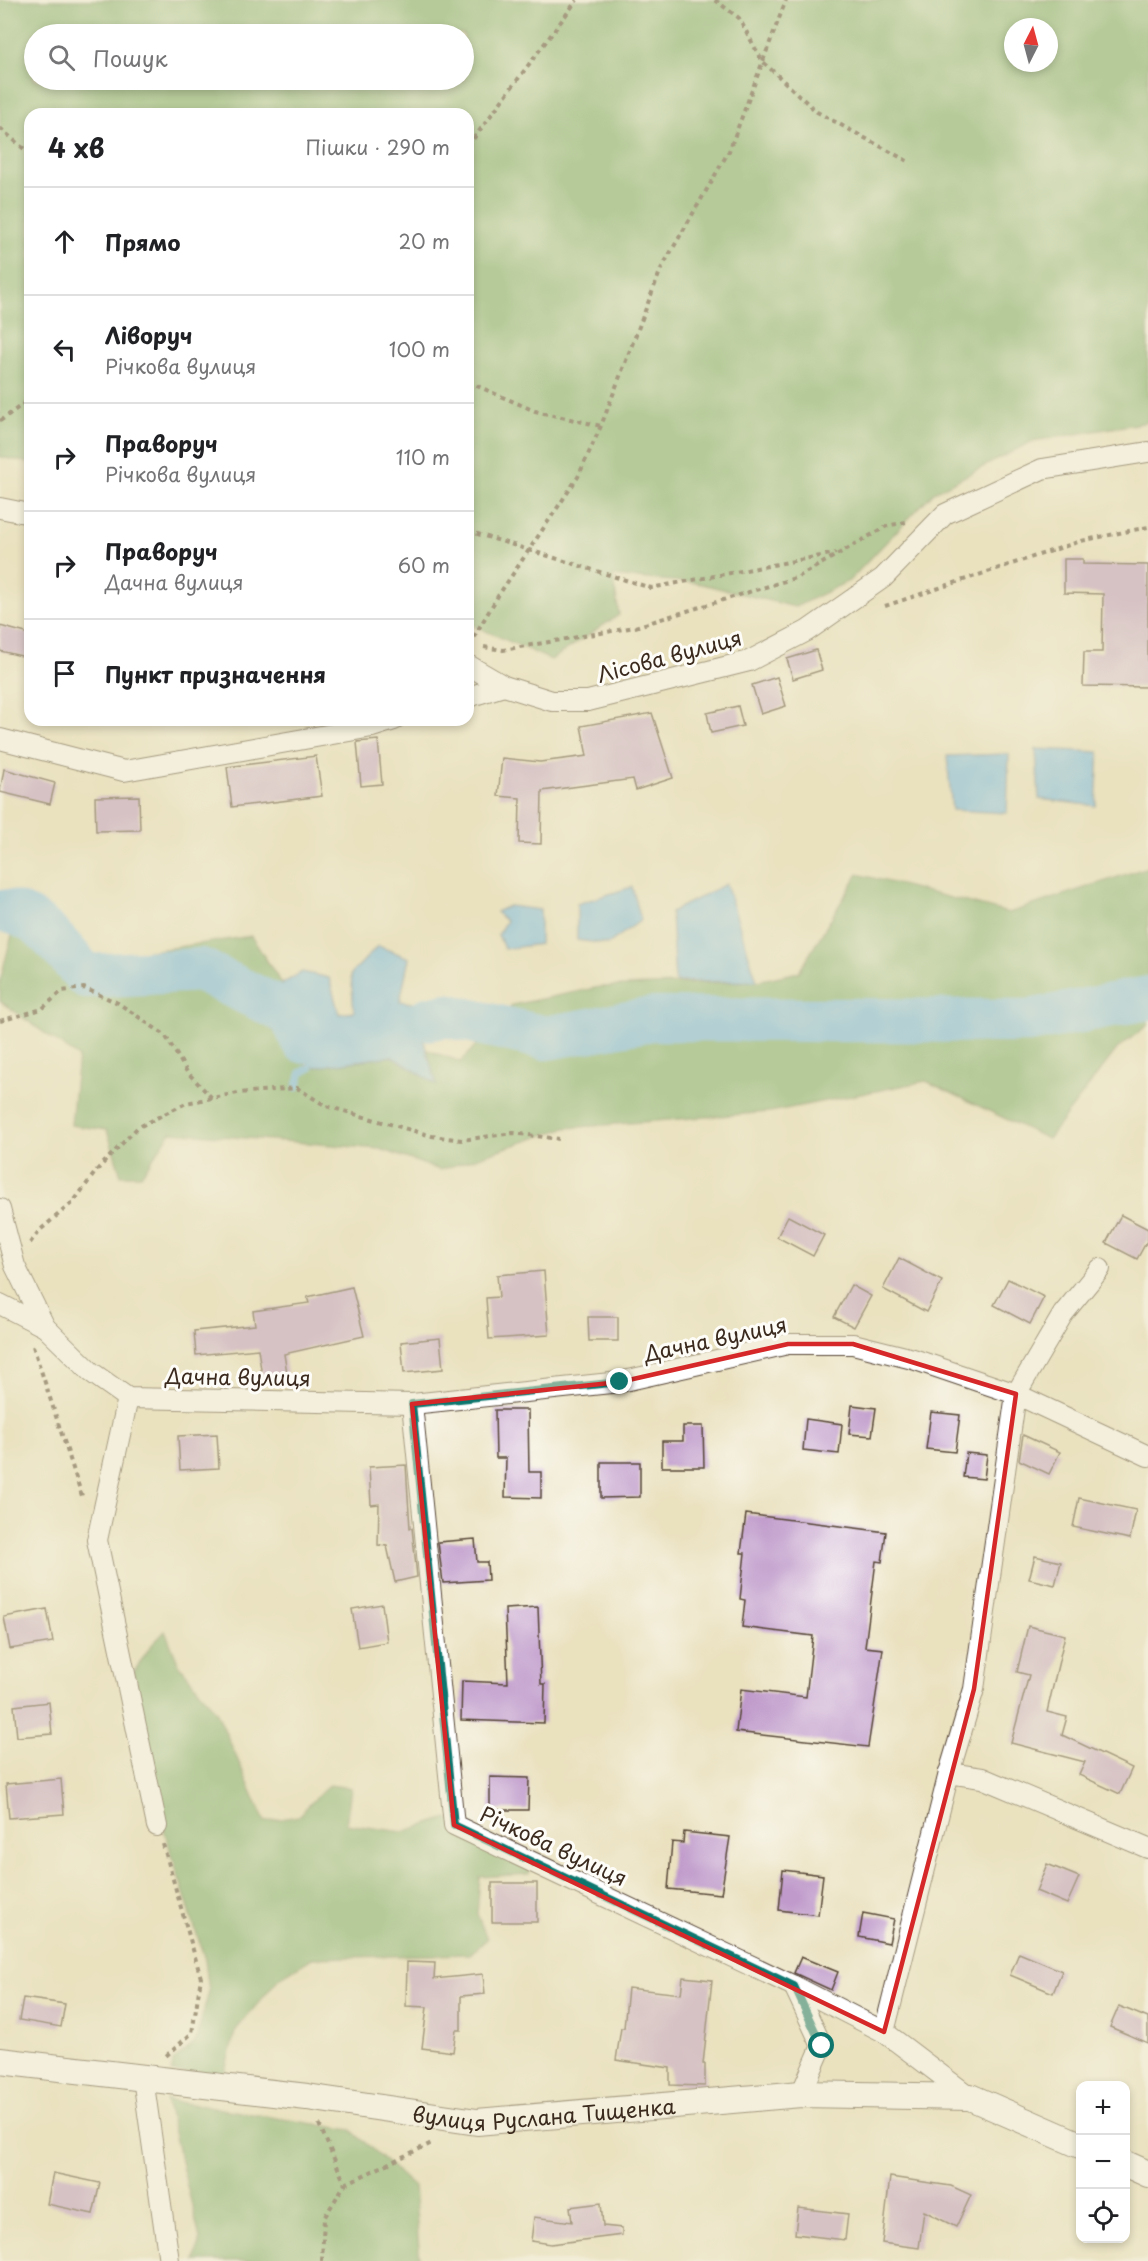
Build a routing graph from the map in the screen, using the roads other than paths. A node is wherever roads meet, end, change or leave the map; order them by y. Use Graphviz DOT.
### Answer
graph roads {
  1 [pos="1148,452"];
  2 [pos="0,508"];
  3 [pos="24,513"];
  4 [pos="474,657"];
  5 [pos="504,686"];
  6 [pos="474,695"];
  7 [pos="375,726"];
  8 [pos="0,739"];
  9 [pos="0,1209"];
  10 [pos="1100,1269"];
  11 [pos="0,1304"];
  12 [pos="45,1327"];
  13 [pos="1016,1394"];
  14 [pos="128,1398"];
  15 [pos="412,1404"];
  16 [pos="1148,1456"];
  17 [pos="949,1773"];
  18 [pos="157,1826"];
  19 [pos="1148,1848"];
  20 [pos="794,1986"];
  21 [pos="884,2032"];
  22 [pos="0,2061"];
  23 [pos="142,2078"];
  24 [pos="801,2094"];
  25 [pos="970,2097"];
  26 [pos="1076,2143"];
  27 [pos="1130,2166"];
  28 [pos="1148,2174"];
  29 [pos="169,2261"];
  1 -- 5 [label="street, Лісова вулиця"];
  2 -- 3 [label="street"];
  4 -- 5 [label="street, Лісова вулиця"];
  5 -- 6 [label="street"];
  7 -- 8 [label="street"];
  9 -- 12 [label="street"];
  10 -- 13 [label="street"];
  11 -- 12 [label="street"];
  12 -- 14 [label="street"];
  13 -- 15 [label="street, Дачна вулиця"];
  13 -- 16 [label="street, Дачна вулиця"];
  13 -- 17 [label="street"];
  14 -- 15 [label="street, Дачна вулиця"];
  14 -- 18 [label="street"];
  15 -- 20 [label="street, Річкова вулиця"];
  17 -- 19 [label="street"];
  17 -- 21 [label="street"];
  20 -- 21 [label="street, Річкова вулиця"];
  20 -- 24 [label="street"];
  21 -- 25 [label="street, Річкова вулиця"];
  22 -- 23 [label="street, вулиця Руслана Тищенка"];
  23 -- 24 [label="street, вулиця Руслана Тищенка"];
  23 -- 29 [label="street"];
  24 -- 25 [label="street, вулиця Руслана Тищенка"];
  25 -- 26 [label="street, вулиця Руслана Тищенка"];
  27 -- 28 [label="street"];
}
